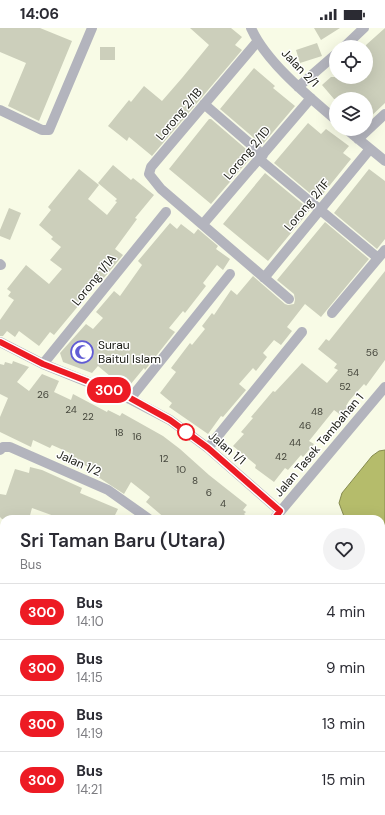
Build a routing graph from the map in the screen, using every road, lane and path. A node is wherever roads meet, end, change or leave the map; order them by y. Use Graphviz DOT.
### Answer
graph roads {
  1 [pos="92,28"];
  2 [pos="251,28"];
  3 [pos="364,28"];
  4 [pos="351,40"];
  5 [pos="257,42"];
  6 [pos="329,60"];
  7 [pos="298,87"];
  8 [pos="311,98"];
  9 [pos="204,104"];
  10 [pos="0,110"];
  11 [pos="329,114"];
  12 [pos="385,114"];
  13 [pos="354,136"];
  14 [pos="358,139"];
  15 [pos="370,149"];
  16 [pos="261,157"];
  17 [pos="385,161"];
  18 [pos="320,210"];
  19 [pos="166,212"];
  20 [pos="203,224"];
  21 [pos="382,254"];
  22 [pos="230,274"];
  23 [pos="264,278"];
  24 [pos="289,299"];
  25 [pos="332,313"];
  26 [pos="302,332"];
  27 [pos="0,342"];
  28 [pos="43,364"];
  29 [pos="385,387"];
  30 [pos="130,398"];
  31 [pos="208,448"];
  32 [pos="0,450"];
  33 [pos="280,511"];
  34 [pos="140,515"];
  35 [pos="277,515"];
  1 -- 10 [label="street"];
  2 -- 5 [label="street, Jalan 2/1"];
  3 -- 4 [label="street"];
  5 -- 7 [label="street, Jalan 2/1"];
  5 -- 9 [label="street, Lorong 2/1B"];
  6 -- 7 [label="street"];
  7 -- 8 [label="street, Jalan 2/1"];
  8 -- 11 [label="street, Jalan 2/1"];
  8 -- 16 [label="street, Lorong 2/1D"];
  9 -- 16 [label="street"];
  9 -- 20 [label="street, Lorong 2/1B"];
  12 -- 14 [label="street"];
  13 -- 14 [label="street"];
  14 -- 15 [label="street"];
  15 -- 17 [label="street"];
  15 -- 18 [label="street, Lorong 2/1F"];
  16 -- 18 [label="street"];
  16 -- 20 [label="street, Lorong 2/1D"];
  18 -- 21 [label="street"];
  18 -- 23 [label="street, Lorong 2/1F"];
  19 -- 28 [label="street, Lorong 1/1A"];
  20 -- 23 [label="street"];
  21 -- 25 [label="street"];
  22 -- 30 [label="street"];
  23 -- 24 [label="street"];
  26 -- 31 [label="street"];
  27 -- 28 [label="street, Jalan 1/1"];
  28 -- 30 [label="street, Jalan 1/1"];
  29 -- 33 [label="street, Jalan Tasek Tambahan 1"];
  30 -- 31 [label="street, Jalan 1/1"];
  31 -- 33 [label="street, Jalan 1/1"];
  32 -- 34 [label="street, Jalan 1/2"];
  33 -- 35 [label="street, Jalan Tasek Tambahan 1"];
}
